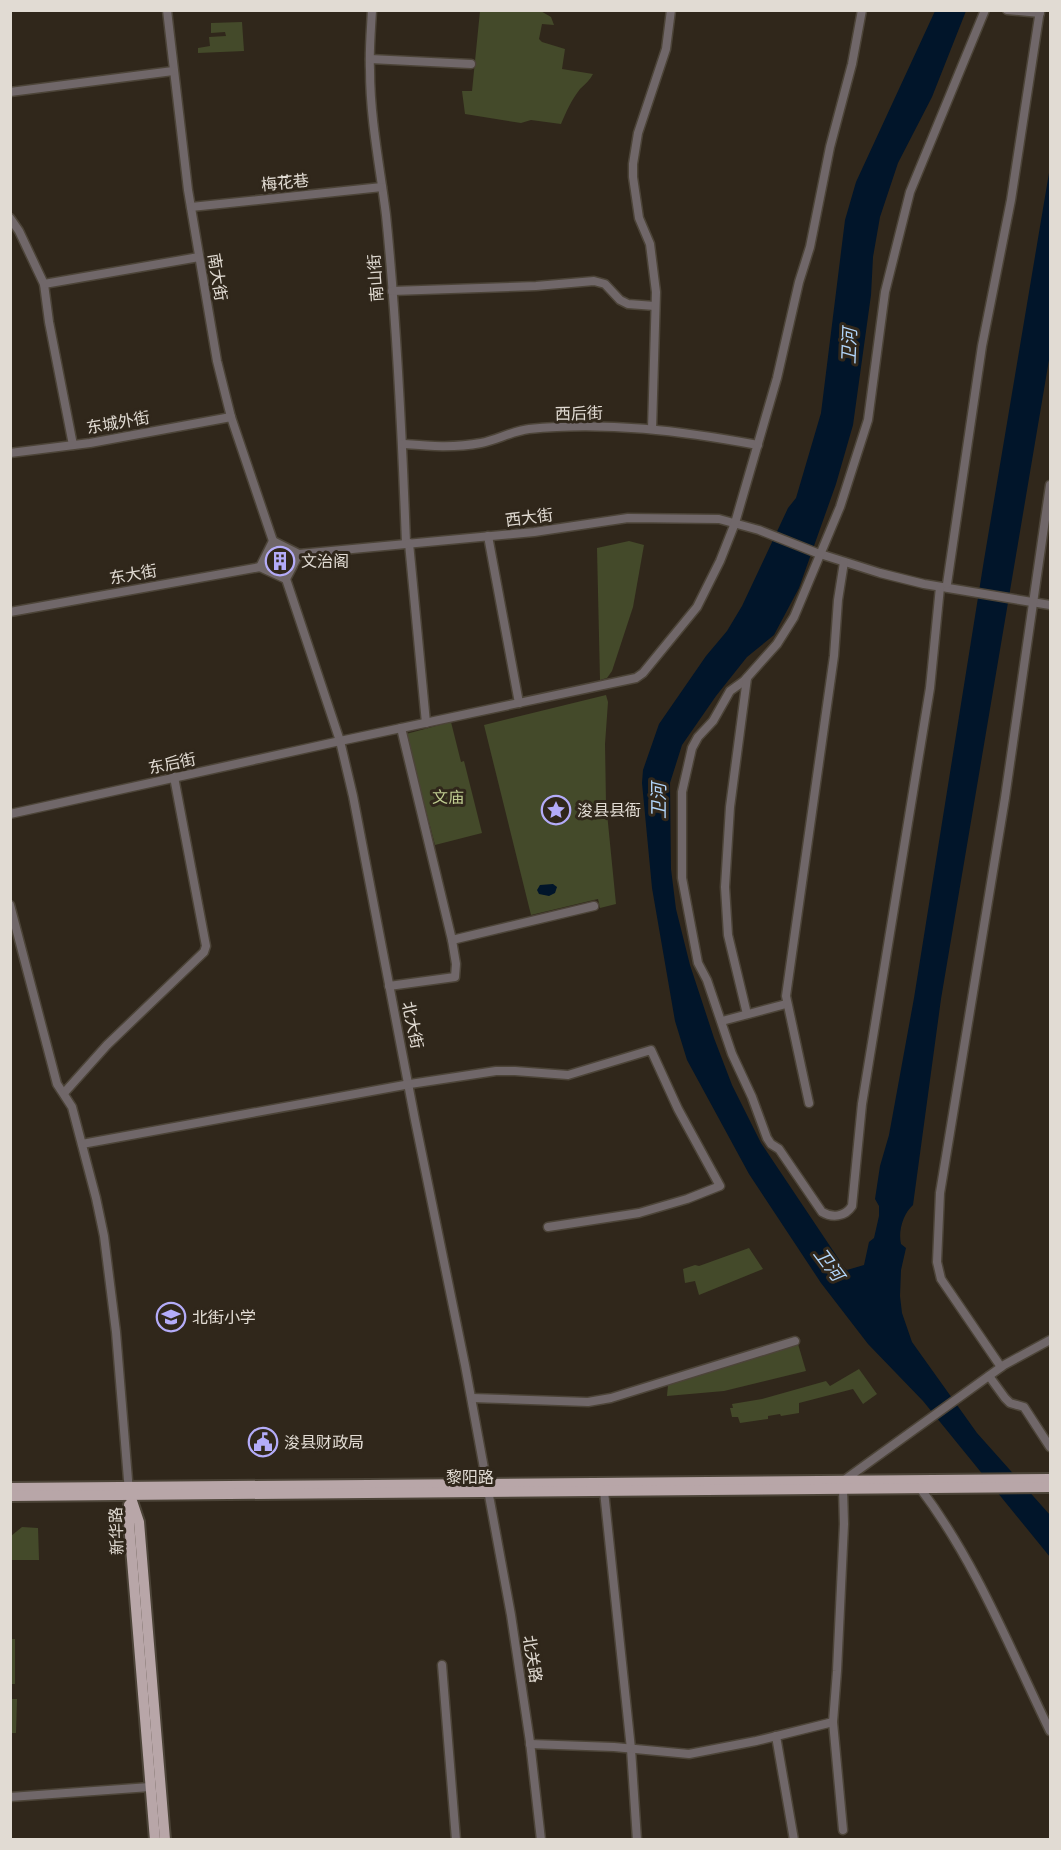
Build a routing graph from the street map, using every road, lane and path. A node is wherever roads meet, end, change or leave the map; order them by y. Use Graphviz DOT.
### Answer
graph roads {
  1 [pos="166,10"];
  2 [pos="372,10"];
  3 [pos="671,10"];
  4 [pos="862,10"];
  5 [pos="985,10"];
  6 [pos="1007,10"];
  7 [pos="1040,12"];
  8 [pos="370,59"];
  9 [pos="471,64"];
  10 [pos="173,71"];
  11 [pos="10,92"];
  12 [pos="382,187"];
  13 [pos="191,207"];
  14 [pos="10,218"];
  15 [pos="199,257"];
  16 [pos="44,284"];
  17 [pos="392,291"];
  18 [pos="655,306"];
  19 [pos="231,417"];
  20 [pos="652,429"];
  21 [pos="403,444"];
  22 [pos="73,445"];
  23 [pos="758,445"];
  24 [pos="10,453"];
  25 [pos="1050,485"];
  26 [pos="735,523"];
  27 [pos="488,536"];
  28 [pos="273,541"];
  29 [pos="408,543"];
  30 [pos="299,554"];
  31 [pos="819,554"];
  32 [pos="844,562"];
  33 [pos="260,567"];
  34 [pos="286,579"];
  35 [pos="944,586"];
  36 [pos="1028,601"];
  37 [pos="1050,605"];
  38 [pos="10,612"];
  39 [pos="747,678"];
  40 [pos="519,703"];
  41 [pos="426,723"];
  42 [pos="401,728"];
  43 [pos="340,741"];
  44 [pos="174,777"];
  45 [pos="10,814"];
  46 [pos="10,905"];
  47 [pos="594,906"];
  48 [pos="452,940"];
  49 [pos="389,986"];
  50 [pos="786,1004"];
  51 [pos="747,1014"];
  52 [pos="722,1021"];
  53 [pos="410,1084"];
  54 [pos="64,1093"];
  55 [pos="809,1103"];
  56 [pos="82,1144"];
  57 [pos="548,1227"];
  58 [pos="1050,1340"];
  59 [pos="795,1341"];
  60 [pos="1001,1367"];
  61 [pos="989,1376"];
  62 [pos="472,1398"];
  63 [pos="1050,1447"];
  64 [pos="1050,1479"];
  65 [pos="843,1485"];
  66 [pos="927,1486"];
  67 [pos="1050,1487"];
  68 [pos="10,1488"];
  69 [pos="488,1488"];
  70 [pos="129,1491"];
  71 [pos="604,1491"];
  72 [pos="10,1496"];
  73 [pos="442,1665"];
  74 [pos="833,1722"];
  75 [pos="1050,1731"];
  76 [pos="776,1736"];
  77 [pos="530,1744"];
  78 [pos="631,1749"];
  79 [pos="150,1786"];
  80 [pos="10,1797"];
  81 [pos="843,1830"];
  82 [pos="154,1839"];
  83 [pos="165,1839"];
  84 [pos="456,1839"];
  85 [pos="541,1839"];
  86 [pos="637,1839"];
  87 [pos="794,1839"];
  1 -- 10 [label="street, 南大街"];
  2 -- 8 [label="street, 南山街"];
  3 -- 18 [label="street"];
  4 -- 23 [label="street, 东后街"];
  5 -- 31 [label="street"];
  6 -- 7 [label="street"];
  7 -- 35 [label="street"];
  8 -- 9 [label="street"];
  8 -- 12 [label="street, 南山街"];
  10 -- 11 [label="street"];
  10 -- 13 [label="street, 南大街"];
  12 -- 13 [label="street, 梅花巷"];
  12 -- 17 [label="street, 南山街"];
  13 -- 15 [label="street, 南大街"];
  14 -- 16 [label="street"];
  15 -- 16 [label="street"];
  15 -- 19 [label="street, 南大街"];
  16 -- 22 [label="street"];
  17 -- 18 [label="street"];
  17 -- 21 [label="street, 南山街"];
  18 -- 20 [label="street"];
  19 -- 22 [label="street, 东城外街"];
  19 -- 28 [label="street, 南大街"];
  20 -- 21 [label="street, 西后街"];
  20 -- 23 [label="street, 西后街"];
  21 -- 29 [label="street, 南山街"];
  22 -- 24 [label="street, 东城外街"];
  23 -- 26 [label="street, 东后街"];
  25 -- 36 [label="street"];
  26 -- 27 [label="street, 西大街"];
  26 -- 31 [label="street, 西大街"];
  26 -- 40 [label="street, 东后街"];
  27 -- 29 [label="street, 西大街"];
  27 -- 40 [label="street"];
  28 -- 30 [label="street"];
  28 -- 33 [label="street"];
  29 -- 30 [label="street, 西大街"];
  29 -- 41 [label="street, 南山街"];
  30 -- 34 [label="street"];
  31 -- 32 [label="street, 西大街"];
  31 -- 39 [label="street"];
  32 -- 35 [label="street, 西大街"];
  32 -- 50 [label="street"];
  33 -- 34 [label="street"];
  33 -- 38 [label="street, 东大街"];
  34 -- 43 [label="street, 北大街"];
  35 -- 36 [label="street, 西大街"];
  35 -- 52 [label="street"];
  36 -- 37 [label="street, 西大街"];
  36 -- 60 [label="street"];
  39 -- 51 [label="street"];
  39 -- 52 [label="street"];
  40 -- 41 [label="street, 东后街"];
  41 -- 42 [label="street, 东后街"];
  42 -- 43 [label="street, 东后街"];
  42 -- 48 [label="street"];
  43 -- 44 [label="street, 东后街"];
  43 -- 49 [label="street, 北大街"];
  44 -- 45 [label="street, 东后街"];
  44 -- 54 [label="street"];
  46 -- 54 [label="street"];
  47 -- 48 [label="street"];
  48 -- 49 [label="street"];
  49 -- 53 [label="street, 北大街"];
  50 -- 51 [label="street"];
  50 -- 55 [label="street"];
  51 -- 52 [label="street"];
  53 -- 56 [label="street"];
  53 -- 57 [label="street"];
  53 -- 62 [label="street, 北大街"];
  54 -- 56 [label="street"];
  56 -- 70 [label="street"];
  58 -- 60 [label="street"];
  59 -- 62 [label="street"];
  60 -- 61 [label="street"];
  61 -- 63 [label="street"];
  61 -- 65 [label="street"];
  62 -- 69 [label="street, 北大街"];
  64 -- 66 [label="main road"];
  65 -- 66 [label="main road, 黎阳路"];
  65 -- 69 [label="main road, 黎阳路"];
  65 -- 71 [label="main road, 黎阳路"];
  65 -- 74 [label="street"];
  66 -- 67 [label="main road"];
  66 -- 75 [label="street"];
  68 -- 70 [label="main road, 黎阳路"];
  69 -- 70 [label="main road, 黎阳路"];
  69 -- 71 [label="main road, 黎阳路"];
  69 -- 77 [label="street, 北关路"];
  70 -- 72 [label="main road, 黎阳路"];
  70 -- 79 [label="main road, 新华路"];
  70 -- 83 [label="main road, 新华路"];
  71 -- 78 [label="street"];
  73 -- 84 [label="street"];
  74 -- 76 [label="street"];
  74 -- 81 [label="street"];
  76 -- 78 [label="street"];
  76 -- 87 [label="street"];
  77 -- 78 [label="street"];
  77 -- 85 [label="street, 北关路"];
  78 -- 86 [label="street"];
  79 -- 80 [label="street"];
  79 -- 82 [label="main road, 新华路"];
}
